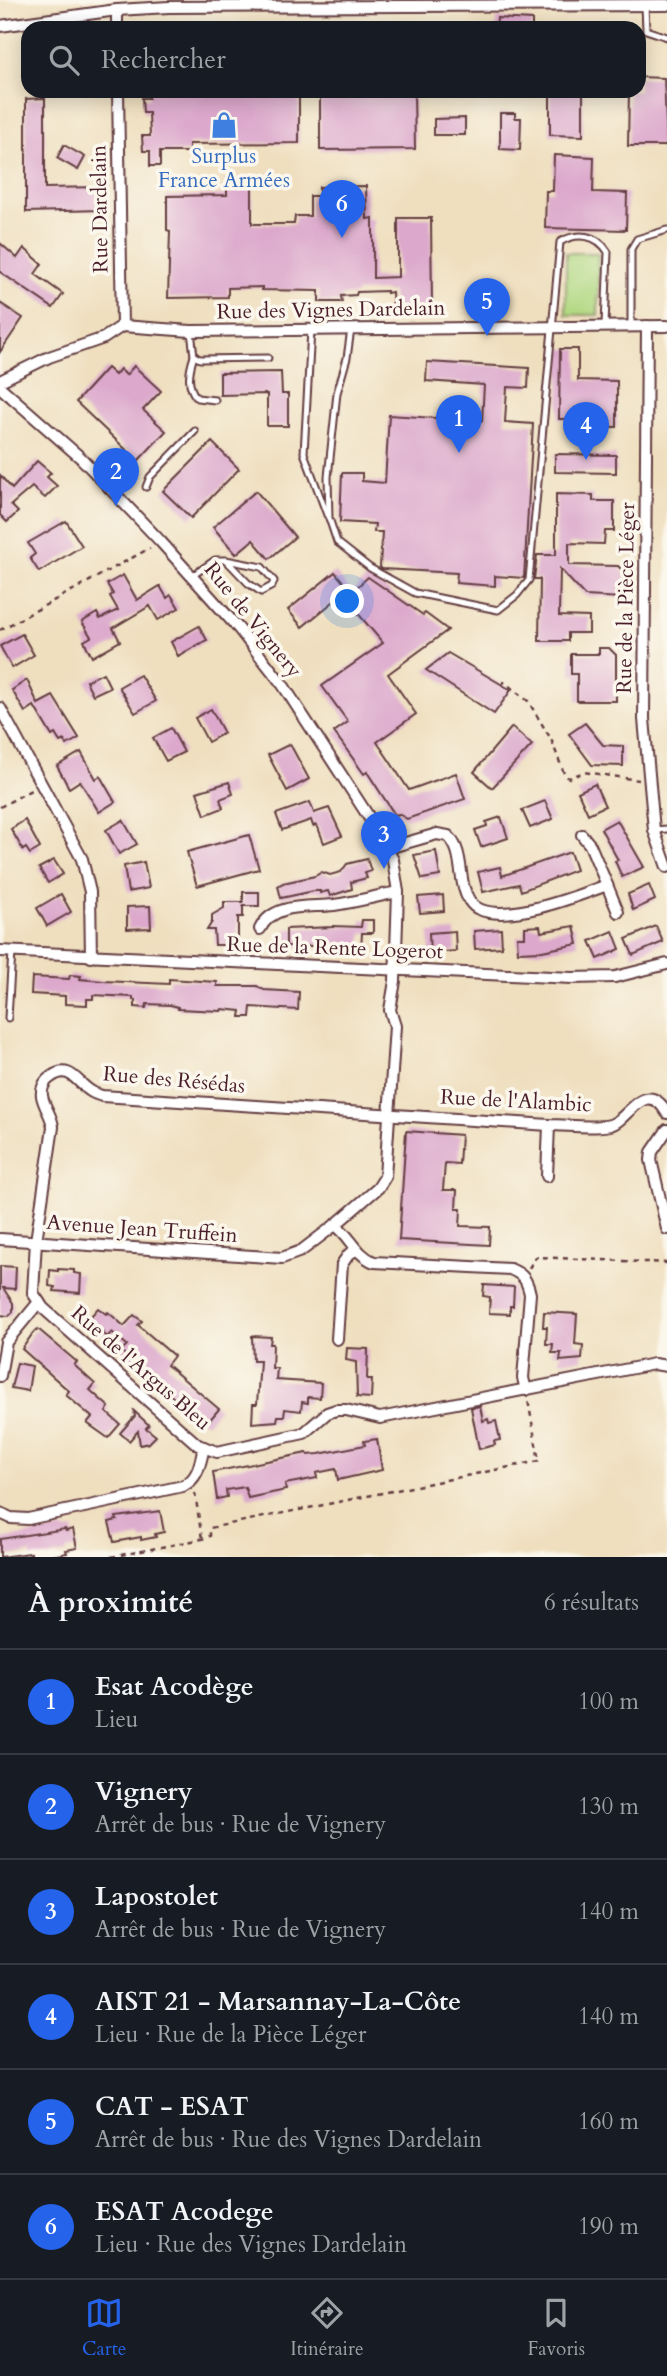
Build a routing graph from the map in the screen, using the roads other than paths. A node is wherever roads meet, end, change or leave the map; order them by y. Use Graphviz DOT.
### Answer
graph roads {
  1 [pos="645,5"];
  2 [pos="667,5"];
  3 [pos="117,10"];
  4 [pos="37,21"];
  5 [pos="117,21"];
  6 [pos="646,21"];
  7 [pos="21,23"];
  8 [pos="0,26"];
  9 [pos="646,30"];
  10 [pos="667,37"];
  11 [pos="118,98"];
  12 [pos="667,230"];
  13 [pos="631,325"];
  14 [pos="553,326"];
  15 [pos="605,326"];
  16 [pos="647,326"];
  17 [pos="667,326"];
  18 [pos="122,327"];
  19 [pos="351,329"];
  20 [pos="311,330"];
  21 [pos="191,331"];
  22 [pos="194,356"];
  23 [pos="268,358"];
  24 [pos="0,381"];
  25 [pos="0,387"];
  26 [pos="215,400"];
  27 [pos="195,431"];
  28 [pos="146,487"];
  29 [pos="329,519"];
  30 [pos="226,560"];
  31 [pos="192,576"];
  32 [pos="0,708"];
  33 [pos="667,829"];
  34 [pos="654,830"];
  35 [pos="582,835"];
  36 [pos="388,848"];
  37 [pos="667,867"];
  38 [pos="607,885"];
  39 [pos="398,892"];
  40 [pos="618,912"];
  41 [pos="260,929"];
  42 [pos="6,952"];
  43 [pos="91,957"];
  44 [pos="667,964"];
  45 [pos="396,968"];
  46 [pos="8,1018"];
  47 [pos="390,1113"];
  48 [pos="667,1113"];
  49 [pos="549,1125"];
  50 [pos="667,1130"];
  51 [pos="547,1176"];
  52 [pos="335,1226"];
  53 [pos="667,1229"];
  54 [pos="0,1239"];
  55 [pos="36,1241"];
  56 [pos="356,1250"];
  57 [pos="282,1258"];
  58 [pos="39,1302"];
  59 [pos="337,1339"];
  60 [pos="667,1366"];
  61 [pos="0,1376"];
  62 [pos="526,1390"];
  63 [pos="204,1447"];
  64 [pos="0,1513"];
  1 -- 2 [label="street"];
  1 -- 3 [label="street"];
  1 -- 6 [label="lane"];
  3 -- 4 [label="street"];
  3 -- 5 [label="street"];
  7 -- 8 [label="street"];
  9 -- 10 [label="lane"];
  11 -- 18 [label="street, Rue Dardelain"];
  12 -- 13 [label="lane"];
  13 -- 15 [label="street, Rue des Vignes Dardelain"];
  13 -- 16 [label="street, Rue des Vignes Dardelain"];
  14 -- 15 [label="street, Rue des Vignes Dardelain"];
  14 -- 15 [label="lane"];
  14 -- 19 [label="street, Rue des Vignes Dardelain"];
  14 -- 29 [label="lane"];
  16 -- 17 [label="street, Rue des Vignes Dardelain"];
  16 -- 34 [label="street, Rue de la Pièce Léger"];
  18 -- 21 [label="street, Rue des Vignes Dardelain"];
  18 -- 24 [label="street"];
  19 -- 20 [label="street, Rue des Vignes Dardelain"];
  19 -- 29 [label="lane"];
  20 -- 21 [label="street, Rue des Vignes Dardelain"];
  20 -- 29 [label="lane"];
  21 -- 22 [label="lane"];
  22 -- 23 [label="lane"];
  22 -- 26 [label="lane"];
  25 -- 31 [label="street, Rue de Vignery"];
  27 -- 28 [label="lane"];
  30 -- 30 [label="lane"];
  30 -- 31 [label="lane"];
  31 -- 36 [label="street, Rue de Vignery"];
  32 -- 43 [label="street"];
  33 -- 34 [label="lane"];
  34 -- 37 [label="street, Rue de la Pièce Léger"];
  35 -- 38 [label="street"];
  36 -- 38 [label="street"];
  36 -- 39 [label="street, Rue de Vignery"];
  38 -- 40 [label="street"];
  39 -- 41 [label="street"];
  39 -- 45 [label="street, Rue de Vignery"];
  42 -- 43 [label="street, Rue de la Rente Logerot"];
  42 -- 46 [label="lane"];
  43 -- 45 [label="street, Rue de la Rente Logerot"];
  44 -- 45 [label="street, Rue de la Rente Logerot"];
  45 -- 47 [label="street, Rue de Vignery"];
  47 -- 49 [label="street, Rue de l'Alambic"];
  47 -- 52 [label="street, Rue de Vignery"];
  47 -- 55 [label="street, Rue des Résédas"];
  48 -- 49 [label="street, Rue de l'Alambic"];
  49 -- 51 [label="street"];
  50 -- 53 [label="street"];
  52 -- 56 [label="street"];
  52 -- 57 [label="street, Rue de Vignery"];
  54 -- 55 [label="street, Avenue Jean Truffein"];
  55 -- 57 [label="street, Avenue Jean Truffein"];
  55 -- 58 [label="street"];
  56 -- 59 [label="street"];
  56 -- 62 [label="street"];
  58 -- 61 [label="street"];
  58 -- 63 [label="street, Rue de l'Argus Bleu"];
  60 -- 62 [label="street"];
  62 -- 63 [label="street, Rue de l'Argus Bleu"];
  63 -- 64 [label="street"];
}
